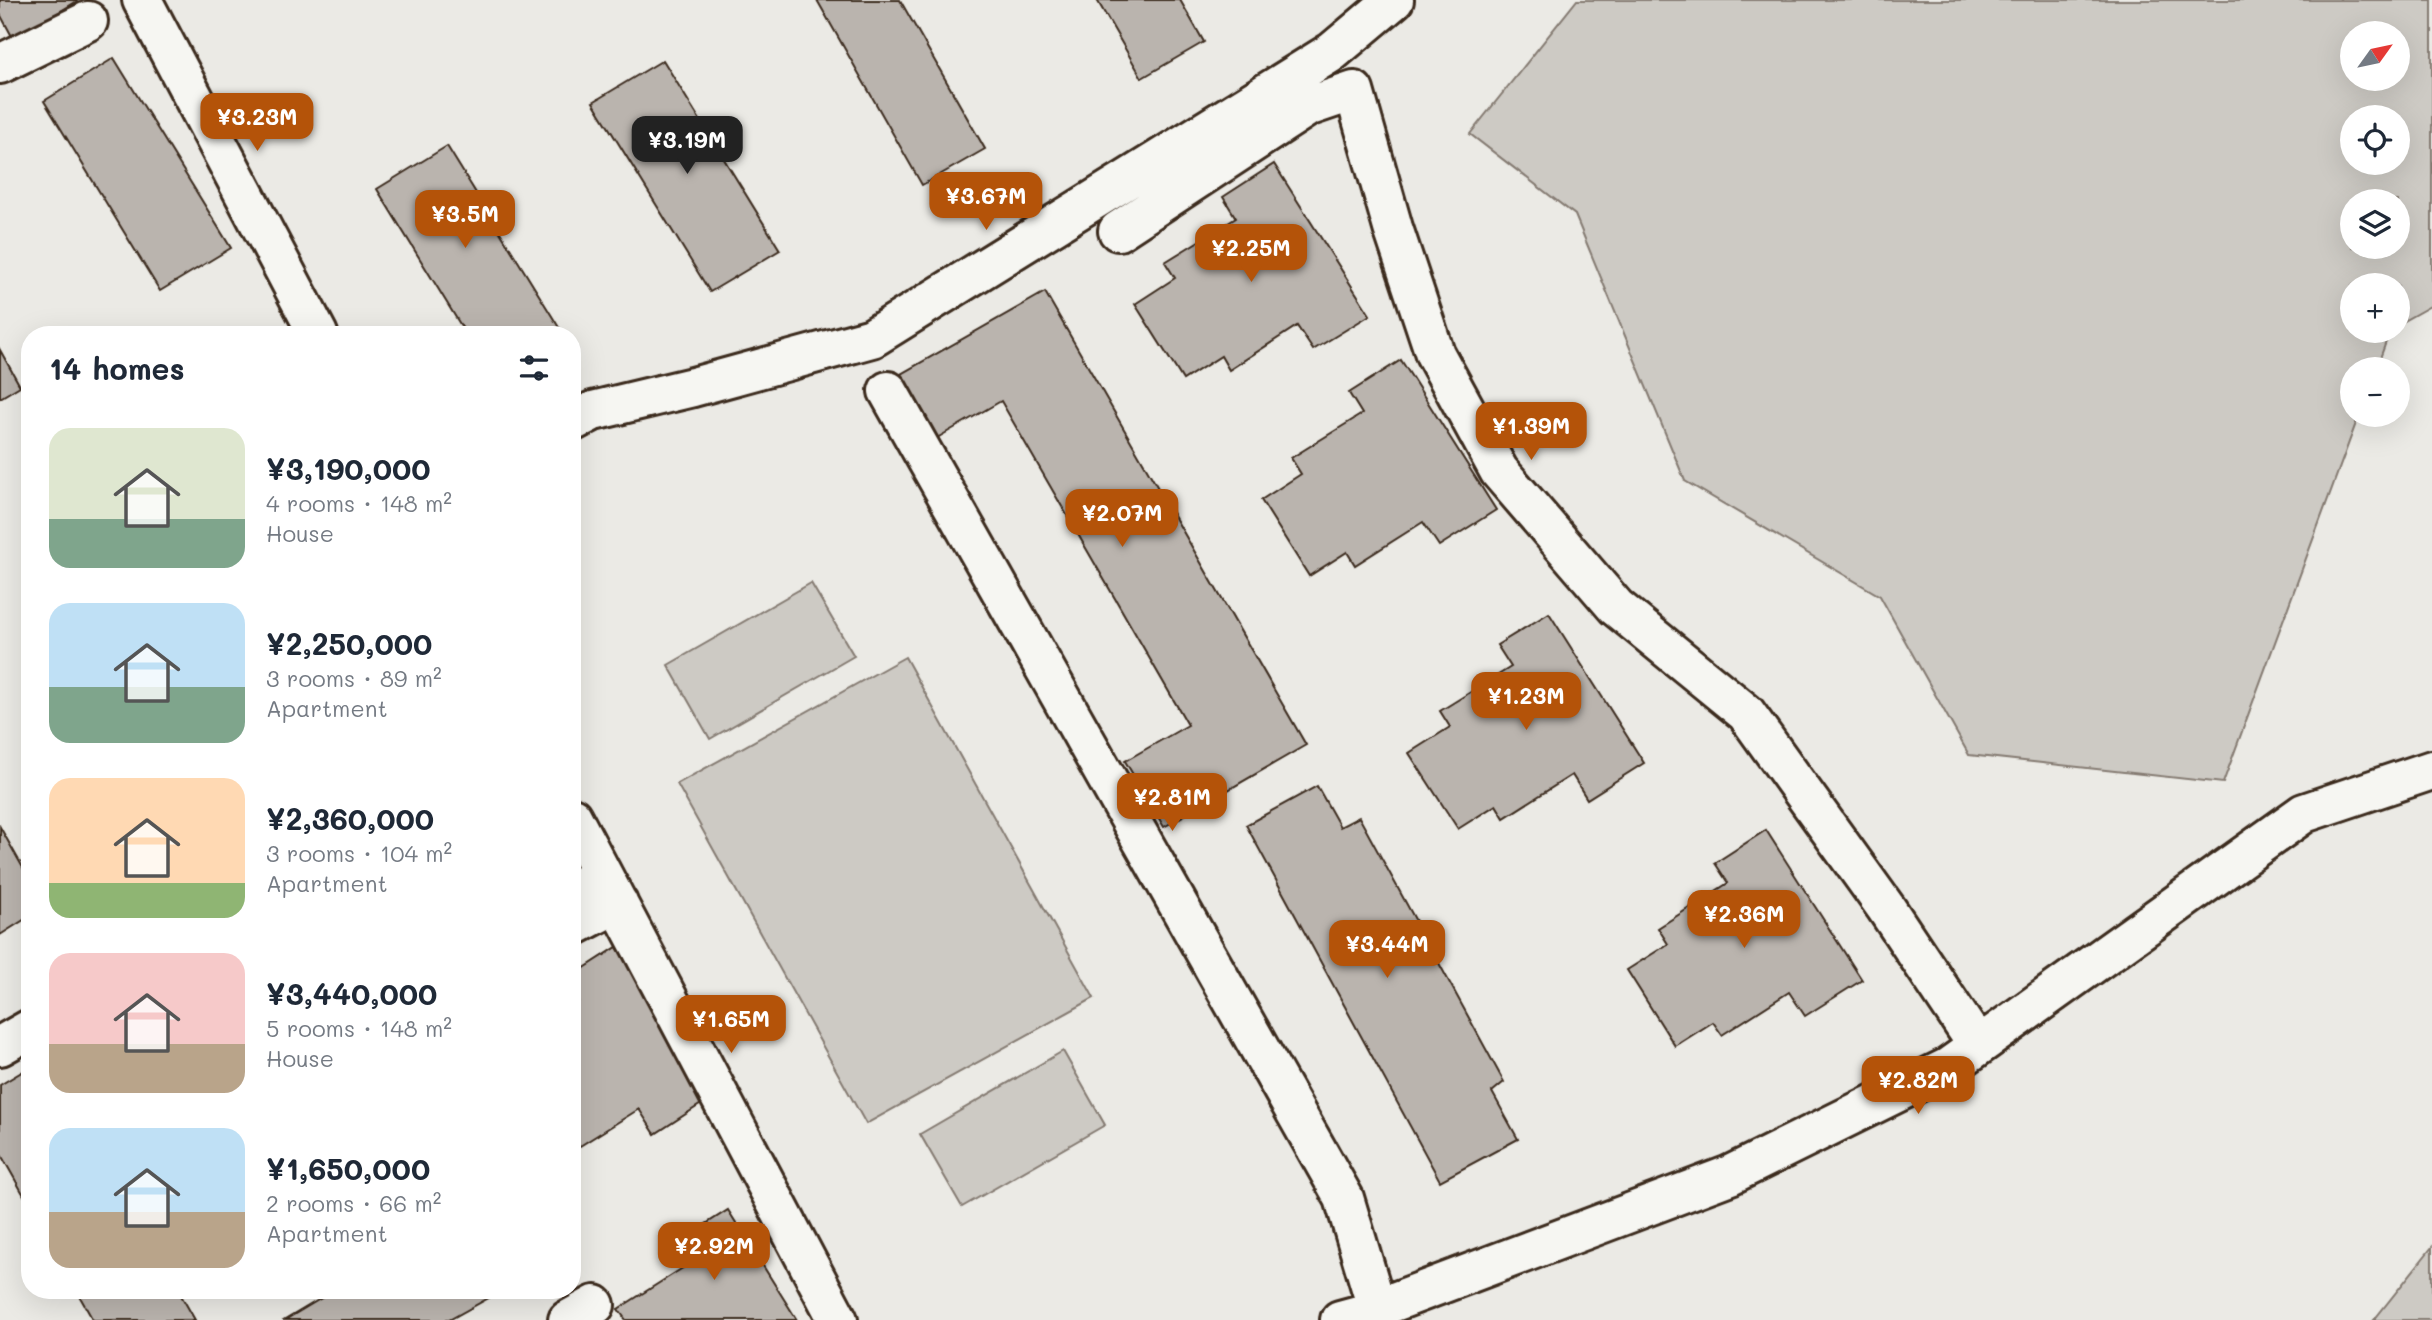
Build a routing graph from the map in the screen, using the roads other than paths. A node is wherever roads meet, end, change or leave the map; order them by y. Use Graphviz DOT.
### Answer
graph roads {
  1 [pos="142,0"];
  2 [pos="1394,0"];
  3 [pos="88,21"];
  4 [pos="0,64"];
  5 [pos="1118,231"];
  6 [pos="314,326"];
  7 [pos="888,391"];
  8 [pos="581,417"];
  9 [pos="2432,770"];
  10 [pos="581,842"];
  11 [pos="598,890"];
  12 [pos="581,914"];
  13 [pos="21,1034"];
  14 [pos="0,1046"];
  15 [pos="1978,1046"];
  16 [pos="1377,1308"];
  17 [pos="838,1320"];
  18 [pos="1340,1320"];
  1 -- 6 [label="street"];
  2 -- 8 [label="street"];
  3 -- 4 [label="street"];
  5 -- 15 [label="street"];
  7 -- 16 [label="street"];
  9 -- 15 [label="street"];
  10 -- 11 [label="street"];
  11 -- 12 [label="street"];
  11 -- 17 [label="street"];
  13 -- 14 [label="street"];
  15 -- 16 [label="street"];
  16 -- 18 [label="street"];
}
